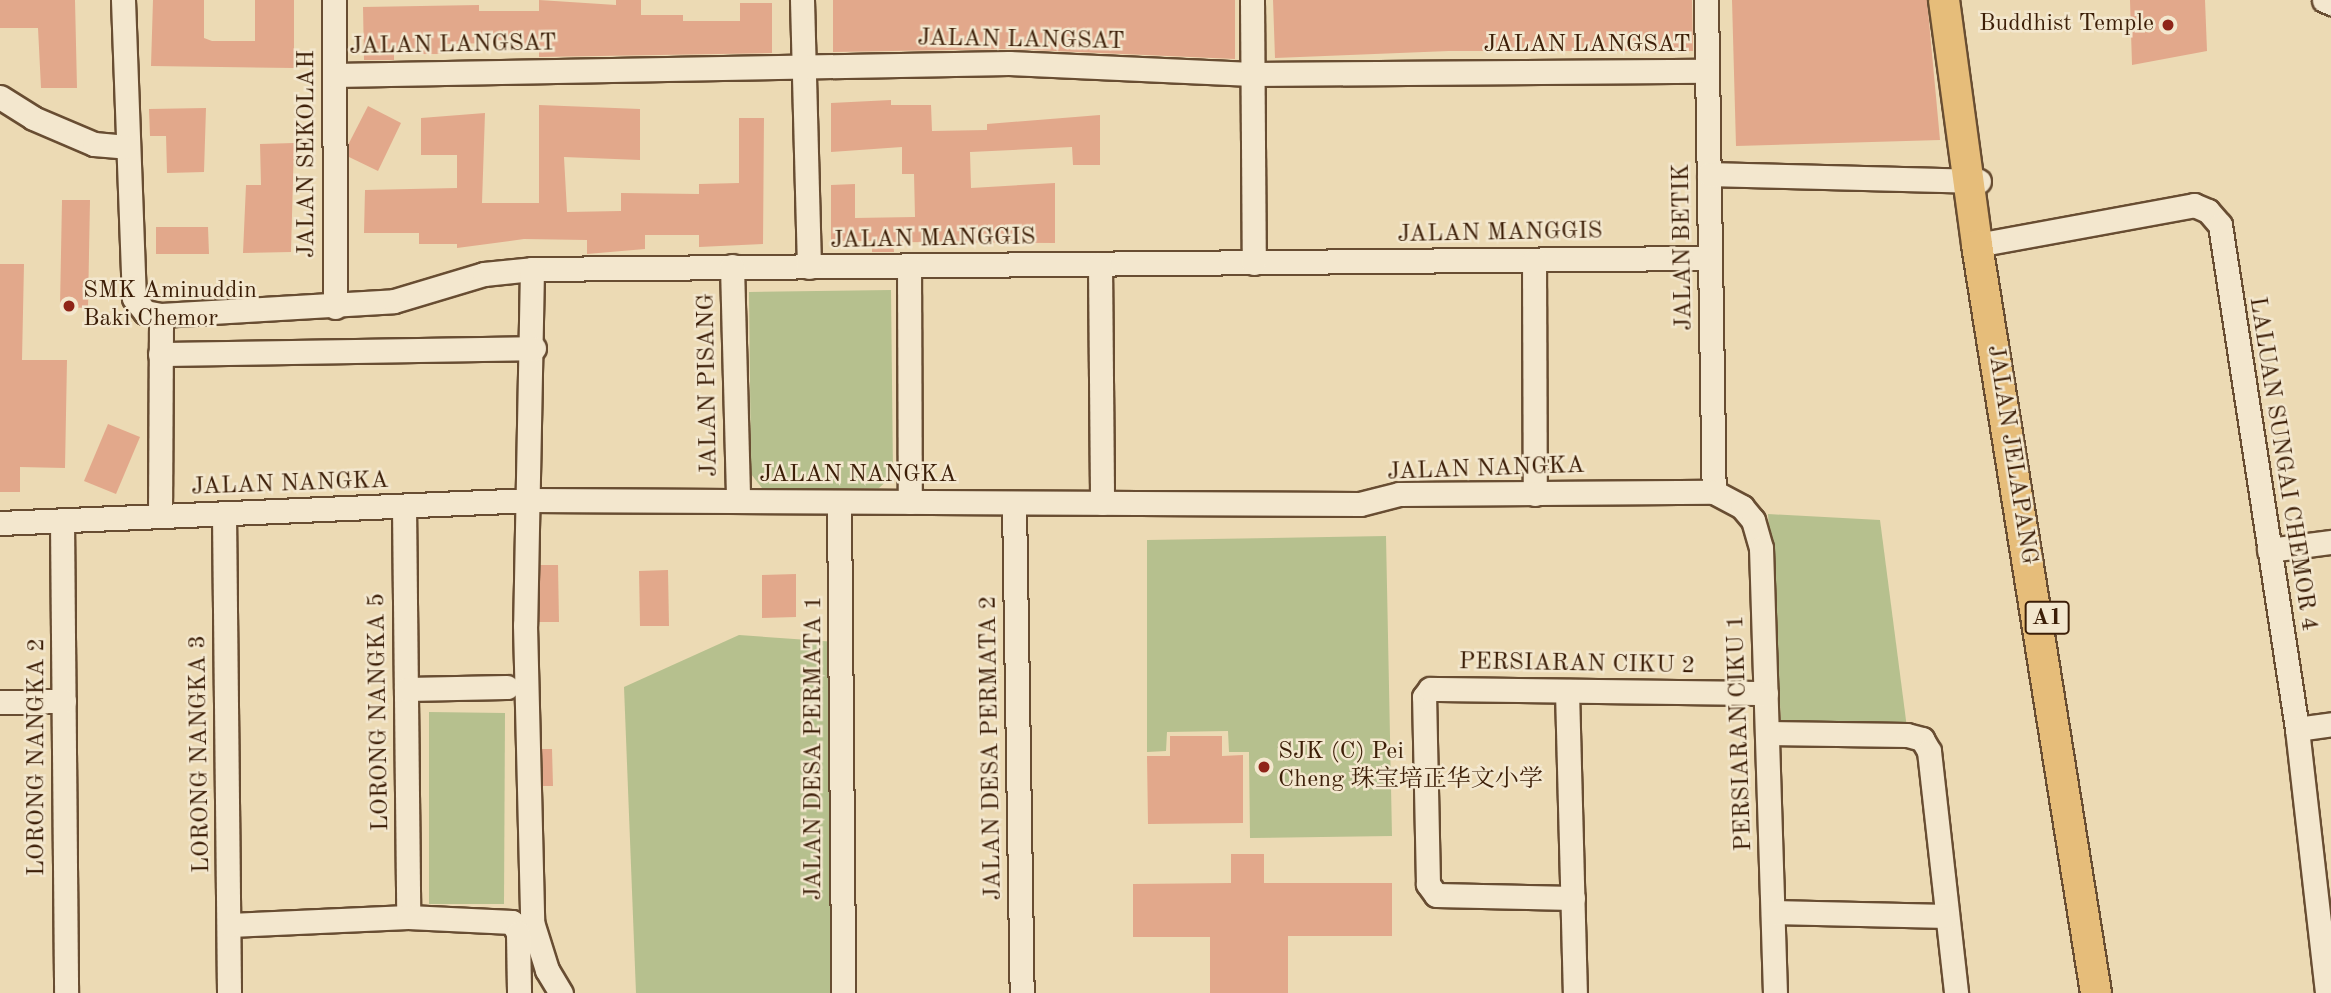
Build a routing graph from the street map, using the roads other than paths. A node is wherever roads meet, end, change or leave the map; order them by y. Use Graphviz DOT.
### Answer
graph roads {
  1 [pos="122,0"];
  2 [pos="334,0"];
  3 [pos="802,0"];
  4 [pos="1252,0"];
  5 [pos="1706,0"];
  6 [pos="1944,0"];
  7 [pos="1955,0"];
  8 [pos="2324,0"];
  9 [pos="2331,3"];
  10 [pos="804,67"];
  11 [pos="1707,71"];
  12 [pos="1252,74"];
  13 [pos="334,75"];
  14 [pos="0,97"];
  15 [pos="127,147"];
  16 [pos="1709,174"];
  17 [pos="1974,181"];
  18 [pos="1983,244"];
  19 [pos="1710,258"];
  20 [pos="1534,260"];
  21 [pos="1254,263"];
  22 [pos="1100,264"];
  23 [pos="732,266"];
  24 [pos="809,267"];
  25 [pos="909,267"];
  26 [pos="532,269"];
  27 [pos="335,307"];
  28 [pos="153,314"];
  29 [pos="534,348"];
  30 [pos="160,354"];
  31 [pos="1714,492"];
  32 [pos="1535,494"];
  33 [pos="530,500"];
  34 [pos="738,501"];
  35 [pos="839,502"];
  36 [pos="909,502"];
  37 [pos="1014,503"];
  38 [pos="1102,503"];
  39 [pos="404,506"];
  40 [pos="224,514"];
  41 [pos="160,516"];
  42 [pos="62,521"];
  43 [pos="0,523"];
  44 [pos="2331,542"];
  45 [pos="2269,550"];
  46 [pos="507,688"];
  47 [pos="406,689"];
  48 [pos="1567,691"];
  49 [pos="1766,693"];
  50 [pos="64,701"];
  51 [pos="0,702"];
  52 [pos="2331,724"];
  53 [pos="2297,729"];
  54 [pos="1767,733"];
  55 [pos="1573,898"];
  56 [pos="1773,912"];
  57 [pos="1947,916"];
  58 [pos="408,917"];
  59 [pos="230,925"];
  60 [pos="66,993"];
  61 [pos="229,993"];
  62 [pos="519,993"];
  63 [pos="561,993"];
  64 [pos="843,993"];
  65 [pos="1022,993"];
  66 [pos="1575,993"];
  67 [pos="1775,993"];
  68 [pos="1956,993"];
  69 [pos="2096,993"];
  70 [pos="2106,993"];
  71 [pos="2327,993"];
  1 -- 15 [label="street"];
  2 -- 13 [label="street, JALAN SEKOLAH"];
  3 -- 10 [label="street"];
  4 -- 12 [label="street"];
  5 -- 11 [label="street, JALAN BETIK"];
  6 -- 17 [label="main road, JALAN JELAPANG / A1"];
  7 -- 17 [label="main road, JALAN JELAPANG / A1"];
  8 -- 9 [label="street"];
  10 -- 12 [label="street, JALAN LANGSAT"];
  10 -- 13 [label="street, JALAN LANGSAT"];
  10 -- 24 [label="street"];
  11 -- 12 [label="street, JALAN LANGSAT"];
  11 -- 16 [label="street, JALAN BETIK"];
  12 -- 21 [label="street"];
  13 -- 27 [label="street, JALAN SEKOLAH"];
  14 -- 15 [label="street"];
  15 -- 28 [label="street"];
  16 -- 17 [label="street"];
  16 -- 19 [label="street, JALAN BETIK"];
  17 -- 18 [label="main road, JALAN JELAPANG / A1"];
  18 -- 45 [label="street, LALUAN SUNGAI CHEMOR 4"];
  18 -- 69 [label="main road, JALAN JELAPANG / A1"];
  18 -- 70 [label="main road, JALAN JELAPANG / A1"];
  19 -- 20 [label="street, JALAN MANGGIS"];
  19 -- 31 [label="street, JALAN BETIK"];
  20 -- 21 [label="street, JALAN MANGGIS"];
  20 -- 32 [label="street"];
  21 -- 22 [label="street, JALAN MANGGIS"];
  22 -- 25 [label="street, JALAN MANGGIS"];
  22 -- 38 [label="street"];
  23 -- 24 [label="street, JALAN MANGGIS"];
  23 -- 26 [label="street, JALAN MANGGIS"];
  23 -- 34 [label="street, JALAN PISANG"];
  24 -- 25 [label="street, JALAN MANGGIS"];
  25 -- 36 [label="street"];
  26 -- 27 [label="street, JALAN MANGGIS"];
  26 -- 29 [label="street"];
  27 -- 28 [label="street, JALAN MANGGIS"];
  28 -- 30 [label="street"];
  29 -- 30 [label="street"];
  29 -- 33 [label="street"];
  30 -- 41 [label="street"];
  31 -- 32 [label="street, JALAN NANGKA"];
  31 -- 49 [label="street, PERSIARAN CIKU 1"];
  32 -- 38 [label="street, JALAN NANGKA"];
  33 -- 34 [label="street, JALAN NANGKA"];
  33 -- 39 [label="street, JALAN NANGKA"];
  33 -- 63 [label="street"];
  34 -- 35 [label="street, JALAN NANGKA"];
  35 -- 36 [label="street, JALAN NANGKA"];
  35 -- 64 [label="street, JALAN DESA PERMATA 1"];
  36 -- 37 [label="street, JALAN NANGKA"];
  37 -- 38 [label="street, JALAN NANGKA"];
  37 -- 65 [label="street, JALAN DESA PERMATA 2"];
  39 -- 40 [label="street, JALAN NANGKA"];
  39 -- 47 [label="street, LORONG NANGKA 5"];
  40 -- 41 [label="street, JALAN NANGKA"];
  40 -- 59 [label="street, LORONG NANGKA 3"];
  41 -- 42 [label="street, JALAN NANGKA"];
  42 -- 43 [label="street, JALAN NANGKA"];
  42 -- 50 [label="street, LORONG NANGKA 2"];
  44 -- 45 [label="street"];
  45 -- 53 [label="street, LALUAN SUNGAI CHEMOR 4"];
  46 -- 47 [label="street"];
  47 -- 58 [label="street, LORONG NANGKA 5"];
  48 -- 49 [label="street, PERSIARAN CIKU 2"];
  48 -- 55 [label="street"];
  48 -- 55 [label="street, PERSIARAN CIKU 2"];
  49 -- 54 [label="street, PERSIARAN CIKU 1"];
  50 -- 51 [label="street"];
  50 -- 60 [label="street, LORONG NANGKA 2"];
  52 -- 53 [label="street"];
  53 -- 71 [label="street, LALUAN SUNGAI CHEMOR 4"];
  54 -- 56 [label="street, PERSIARAN CIKU 1"];
  54 -- 57 [label="street"];
  55 -- 66 [label="street"];
  56 -- 57 [label="street"];
  56 -- 67 [label="street, PERSIARAN CIKU 1"];
  57 -- 68 [label="street"];
  58 -- 59 [label="street"];
  58 -- 62 [label="street"];
  59 -- 61 [label="street, LORONG NANGKA 3"];
}
